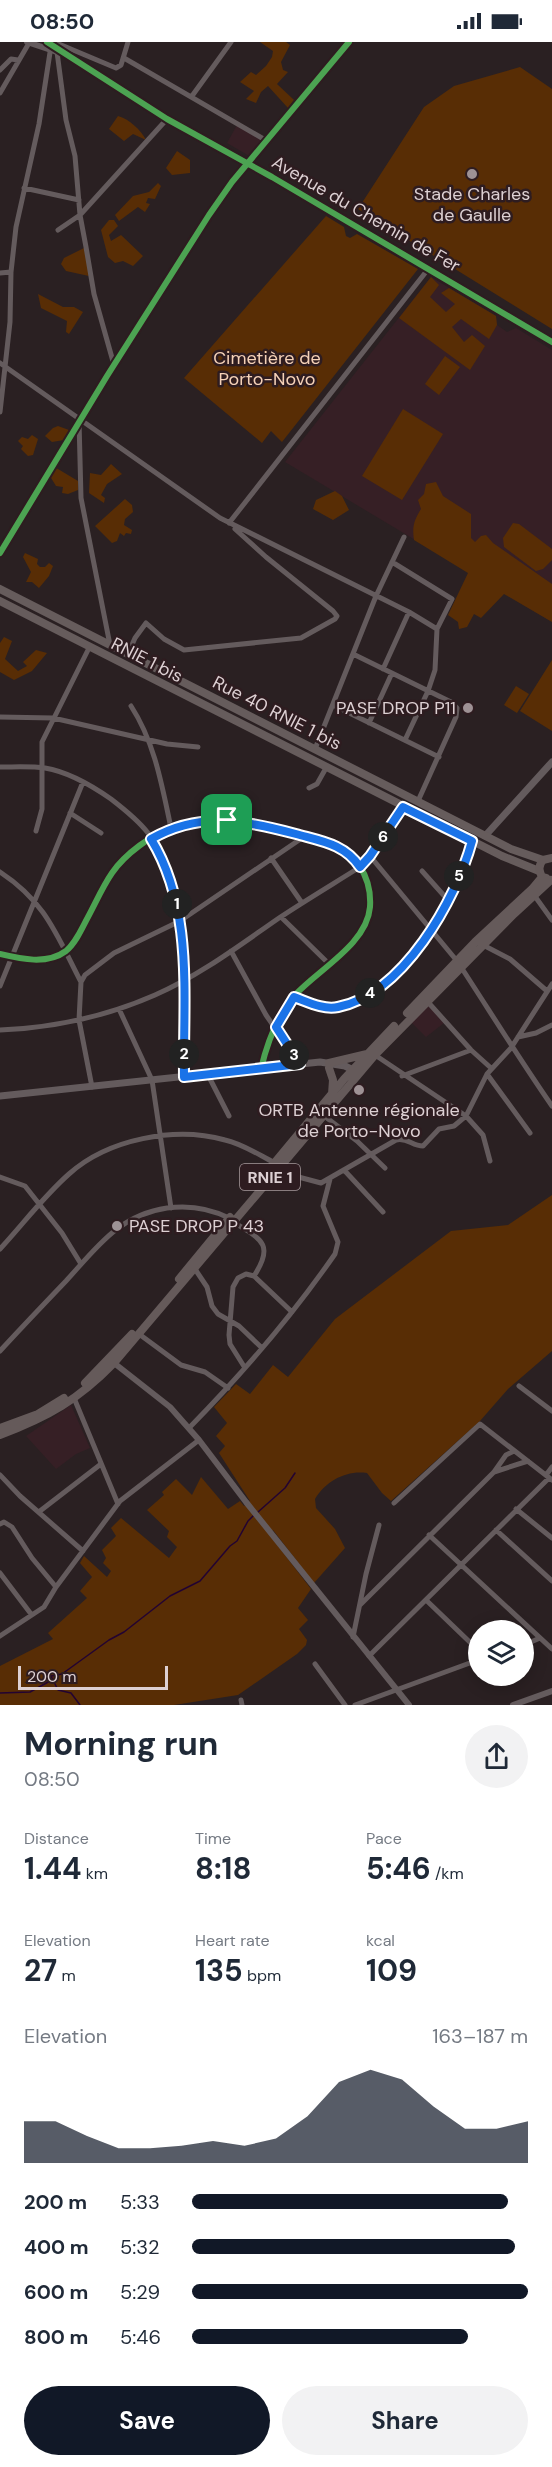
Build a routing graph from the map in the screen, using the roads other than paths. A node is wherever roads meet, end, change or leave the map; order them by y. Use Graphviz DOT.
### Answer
graph roads {
  1 [pos="28,42"];
  2 [pos="128,42"];
  3 [pos="231,42"];
  4 [pos="349,42"];
  5 [pos="52,45"];
  6 [pos="72,58"];
  7 [pos="124,58"];
  8 [pos="18,60"];
  9 [pos="0,70"];
  10 [pos="0,93"];
  11 [pos="192,96"];
  12 [pos="167,119"];
  13 [pos="267,141"];
  14 [pos="248,163"];
  15 [pos="24,188"];
  16 [pos="79,200"];
  17 [pos="80,215"];
  18 [pos="58,230"];
  19 [pos="429,268"];
  20 [pos="10,272"];
  21 [pos="0,273"];
  22 [pos="552,342"];
  23 [pos="3,365"];
  24 [pos="114,365"];
  25 [pos="2,388"];
  26 [pos="0,412"];
  27 [pos="80,420"];
  28 [pos="229,523"];
  29 [pos="404,537"];
  30 [pos="0,553"];
  31 [pos="392,562"];
  32 [pos="0,589"];
  33 [pos="376,596"];
  34 [pos="0,602"];
  35 [pos="409,612"];
  36 [pos="438,629"];
  37 [pos="110,645"];
  38 [pos="89,648"];
  39 [pos="128,654"];
  40 [pos="353,654"];
  41 [pos="383,669"];
  42 [pos="392,673"];
  43 [pos="428,691"];
  44 [pos="333,705"];
  45 [pos="131,706"];
  46 [pos="0,717"];
  47 [pos="53,718"];
  48 [pos="369,723"];
  49 [pos="149,739"];
  50 [pos="405,740"];
  51 [pos="198,747"];
  52 [pos="315,749"];
  53 [pos="439,756"];
  54 [pos="552,762"];
  55 [pos="0,767"];
  56 [pos="43,768"];
  57 [pos="326,768"];
  58 [pos="83,782"];
  59 [pos="309,788"];
  60 [pos="418,801"];
  61 [pos="403,807"];
  62 [pos="70,813"];
  63 [pos="171,828"];
  64 [pos="36,831"];
  65 [pos="101,833"];
  66 [pos="305,836"];
  67 [pos="485,836"];
  68 [pos="151,839"];
  69 [pos="472,841"];
  70 [pos="370,856"];
  71 [pos="271,858"];
  72 [pos="548,859"];
  73 [pos="360,867"];
  74 [pos="422,871"];
  75 [pos="0,873"];
  76 [pos="540,874"];
  77 [pos="552,880"];
  78 [pos="534,895"];
  79 [pos="447,899"];
  80 [pos="35,900"];
  81 [pos="302,903"];
  82 [pos="281,917"];
  83 [pos="552,920"];
  84 [pos="180,921"];
  85 [pos="431,930"];
  86 [pos="483,945"];
  87 [pos="231,951"];
  88 [pos="65,952"];
  89 [pos="0,954"];
  90 [pos="11,956"];
  91 [pos="328,963"];
  92 [pos="459,964"];
  93 [pos="183,980"];
  94 [pos="81,982"];
  95 [pos="552,984"];
  96 [pos="0,986"];
  97 [pos="547,991"];
  98 [pos="294,997"];
  99 [pos="427,1001"];
  100 [pos="119,1009"];
  101 [pos="79,1020"];
  102 [pos="552,1025"];
  103 [pos="276,1027"];
  104 [pos="0,1030"];
  105 [pos="518,1037"];
  106 [pos="511,1048"];
  107 [pos="471,1050"];
  108 [pos="371,1055"];
  109 [pos="300,1064"];
  110 [pos="326,1064"];
  111 [pos="491,1068"];
  112 [pos="261,1069"];
  113 [pos="356,1072"];
  114 [pos="208,1074"];
  115 [pos="487,1074"];
  116 [pos="402,1076"];
  117 [pos="184,1077"];
  118 [pos="152,1080"];
  119 [pos="347,1081"];
  120 [pos="92,1087"];
  121 [pos="332,1095"];
  122 [pos="0,1096"];
  123 [pos="552,1106"];
  124 [pos="323,1115"];
  125 [pos="229,1116"];
  126 [pos="466,1116"];
  127 [pos="530,1133"];
  128 [pos="160,1135"];
  129 [pos="369,1154"];
  130 [pos="490,1161"];
  131 [pos="275,1167"];
  132 [pos="385,1168"];
  133 [pos="344,1170"];
  134 [pos="0,1177"];
  135 [pos="330,1179"];
  136 [pos="318,1183"];
  137 [pos="326,1196"];
  138 [pos="40,1205"];
  139 [pos="171,1208"];
  140 [pos="383,1212"];
  141 [pos="231,1220"];
  142 [pos="0,1249"];
  143 [pos="81,1264"];
  144 [pos="195,1269"];
  145 [pos="255,1276"];
  146 [pos="292,1312"];
  147 [pos="230,1321"];
  148 [pos="140,1334"];
  149 [pos="262,1348"];
  150 [pos="0,1351"];
  151 [pos="114,1364"];
  152 [pos="245,1368"];
  153 [pos="519,1386"];
  154 [pos="228,1388"];
  155 [pos="74,1398"];
  156 [pos="552,1411"];
  157 [pos="0,1428"];
  158 [pos="189,1428"];
  159 [pos="0,1435"];
  160 [pos="199,1440"];
  161 [pos="514,1451"];
  162 [pos="528,1461"];
  163 [pos="101,1464"];
  164 [pos="552,1467"];
  165 [pos="494,1472"];
  166 [pos="0,1475"];
  167 [pos="549,1478"];
  168 [pos="394,1503"];
  169 [pos="118,1504"];
  170 [pos="516,1509"];
  171 [pos="40,1511"];
  172 [pos="0,1524"];
  173 [pos="379,1525"];
  174 [pos="496,1530"];
  175 [pos="429,1535"];
  176 [pos="552,1538"];
  177 [pos="83,1551"];
  178 [pos="461,1566"];
  179 [pos="0,1573"];
  180 [pos="552,1581"];
  181 [pos="56,1587"];
  182 [pos="426,1600"];
  183 [pos="360,1605"];
  184 [pos="31,1614"];
  185 [pos="0,1626"];
  186 [pos="2,1635"];
  187 [pos="353,1637"];
  188 [pos="540,1638"];
  189 [pos="468,1640"];
  190 [pos="534,1641"];
  191 [pos="552,1649"];
  192 [pos="369,1656"];
  193 [pos="315,1664"];
  194 [pos="468,1664"];
  195 [pos="397,1690"];
  196 [pos="552,1691"];
  197 [pos="345,1705"];
  198 [pos="355,1705"];
  199 [pos="409,1705"];
  200 [pos="513,1705"];
  1 -- 5 [label="street"];
  1 -- 8 [label="street"];
  2 -- 7 [label="street"];
  3 -- 11 [label="street"];
  4 -- 13 [label="street"];
  5 -- 6 [label="street"];
  5 -- 6 [label="street"];
  5 -- 7 [label="street"];
  5 -- 15 [label="street"];
  5 -- 16 [label="street"];
  6 -- 12 [label="street, Avenue du Chemin de Fer"];
  7 -- 11 [label="street"];
  8 -- 9 [label="street"];
  8 -- 10 [label="street"];
  11 -- 13 [label="street"];
  12 -- 14 [label="street, Avenue du Chemin de Fer"];
  12 -- 17 [label="street"];
  13 -- 14 [label="street"];
  14 -- 19 [label="street, Avenue du Chemin de Fer"];
  14 -- 24 [label="street"];
  15 -- 16 [label="street"];
  15 -- 20 [label="street"];
  16 -- 17 [label="street"];
  17 -- 18 [label="street"];
  17 -- 24 [label="street"];
  19 -- 22 [label="street, Avenue du Chemin de Fer"];
  19 -- 28 [label="street"];
  20 -- 21 [label="street"];
  20 -- 23 [label="street"];
  23 -- 25 [label="street"];
  23 -- 27 [label="street"];
  24 -- 27 [label="street"];
  25 -- 26 [label="street"];
  27 -- 28 [label="street"];
  27 -- 30 [label="street"];
  27 -- 37 [label="street"];
  28 -- 33 [label="street"];
  28 -- 39 [label="street"];
  29 -- 31 [label="street"];
  31 -- 33 [label="street"];
  31 -- 36 [label="street"];
  32 -- 37 [label="main road, Rue 40 RNIE 1 bis"];
  33 -- 35 [label="street"];
  33 -- 40 [label="street"];
  34 -- 38 [label="main road, RNIE 1 bis"];
  35 -- 36 [label="street"];
  35 -- 41 [label="street"];
  36 -- 43 [label="street"];
  37 -- 39 [label="main road, Rue 40 RNIE 1 bis"];
  38 -- 47 [label="street"];
  38 -- 57 [label="main road, RNIE 1 bis"];
  39 -- 52 [label="main road, Rue 40 RNIE 1 bis"];
  40 -- 41 [label="street"];
  40 -- 44 [label="street"];
  41 -- 42 [label="street"];
  42 -- 43 [label="street"];
  42 -- 48 [label="street"];
  43 -- 50 [label="street"];
  43 -- 53 [label="street"];
  44 -- 48 [label="street"];
  44 -- 52 [label="street"];
  45 -- 49 [label="street"];
  46 -- 47 [label="street"];
  47 -- 49 [label="street"];
  47 -- 56 [label="street"];
  48 -- 50 [label="street"];
  49 -- 51 [label="street"];
  49 -- 63 [label="street"];
  50 -- 53 [label="street"];
  52 -- 60 [label="main road, Rue 40 RNIE 1 bis"];
  53 -- 60 [label="street"];
  54 -- 67 [label="main road"];
  55 -- 56 [label="street"];
  56 -- 58 [label="street"];
  56 -- 64 [label="street"];
  57 -- 59 [label="street"];
  57 -- 61 [label="main road, RNIE 1 bis"];
  58 -- 62 [label="street"];
  58 -- 68 [label="street"];
  60 -- 67 [label="main road, Rue 40 RNIE 1 bis"];
  61 -- 69 [label="main road, RNIE 1 bis"];
  61 -- 70 [label="street"];
  62 -- 65 [label="street"];
  62 -- 80 [label="street"];
  63 -- 66 [label="street"];
  63 -- 68 [label="street"];
  66 -- 71 [label="street"];
  66 -- 73 [label="street"];
  67 -- 72 [label="main road, Rue 40 RNIE 1 bis"];
  68 -- 84 [label="street"];
  68 -- 88 [label="street"];
  69 -- 76 [label="main road, RNIE 1 bis"];
  69 -- 79 [label="street"];
  70 -- 73 [label="street"];
  70 -- 85 [label="street"];
  71 -- 81 [label="street"];
  71 -- 84 [label="street"];
  72 -- 76 [label="highway, RNIE 1"];
  73 -- 81 [label="street"];
  73 -- 91 [label="street"];
  74 -- 79 [label="street"];
  75 -- 80 [label="street"];
  76 -- 77 [label="highway, RNIE 1"];
  76 -- 92 [label="highway, RNIE 1"];
  77 -- 78 [label="highway, RNIE 1"];
  78 -- 83 [label="street"];
  78 -- 86 [label="highway, RNIE 1"];
  79 -- 85 [label="street"];
  80 -- 88 [label="street"];
  80 -- 90 [label="street"];
  81 -- 82 [label="street"];
  82 -- 87 [label="street"];
  82 -- 91 [label="street"];
  84 -- 93 [label="street"];
  84 -- 94 [label="street"];
  85 -- 92 [label="street"];
  85 -- 98 [label="street"];
  86 -- 92 [label="highway, RNIE 1"];
  86 -- 97 [label="street"];
  87 -- 93 [label="street"];
  87 -- 103 [label="street"];
  88 -- 90 [label="street"];
  88 -- 94 [label="street"];
  89 -- 90 [label="street"];
  90 -- 96 [label="street"];
  91 -- 98 [label="street"];
  92 -- 99 [label="highway, RNIE 1"];
  92 -- 106 [label="street"];
  92 -- 108 [label="highway, RNIE 1"];
  93 -- 100 [label="street"];
  93 -- 117 [label="street"];
  94 -- 101 [label="street"];
  95 -- 97 [label="street"];
  97 -- 105 [label="street"];
  98 -- 103 [label="street"];
  99 -- 107 [label="street"];
  99 -- 108 [label="highway, RNIE 1"];
  100 -- 101 [label="street"];
  100 -- 118 [label="street"];
  101 -- 104 [label="street"];
  101 -- 120 [label="street"];
  102 -- 105 [label="street"];
  103 -- 109 [label="street"];
  103 -- 112 [label="street"];
  105 -- 106 [label="street"];
  106 -- 111 [label="street"];
  106 -- 123 [label="street"];
  107 -- 111 [label="street"];
  107 -- 116 [label="street"];
  108 -- 110 [label="highway"];
  108 -- 113 [label="highway, RNIE 1"];
  108 -- 116 [label="street"];
  109 -- 110 [label="main road"];
  109 -- 112 [label="main road"];
  110 -- 113 [label="main road"];
  110 -- 119 [label="main road"];
  110 -- 121 [label="highway"];
  111 -- 115 [label="street"];
  112 -- 114 [label="main road"];
  113 -- 119 [label="highway, RNIE 1"];
  114 -- 117 [label="main road"];
  114 -- 125 [label="street"];
  115 -- 126 [label="street"];
  115 -- 127 [label="street"];
  116 -- 126 [label="street"];
  117 -- 118 [label="main road"];
  118 -- 120 [label="main road"];
  118 -- 128 [label="street"];
  119 -- 121 [label="highway, RNIE 1"];
  119 -- 124 [label="highway, RNIE 1"];
  120 -- 122 [label="main road"];
  121 -- 131 [label="highway, RNIE 1"];
  124 -- 129 [label="street"];
  124 -- 131 [label="highway, RNIE 1"];
  126 -- 129 [label="street"];
  126 -- 130 [label="street"];
  128 -- 131 [label="street"];
  128 -- 138 [label="street"];
  128 -- 139 [label="street"];
  129 -- 132 [label="street"];
  129 -- 133 [label="street"];
  131 -- 136 [label="street"];
  131 -- 141 [label="highway, RNIE 1"];
  133 -- 135 [label="street"];
  133 -- 140 [label="street"];
  134 -- 138 [label="street"];
  135 -- 136 [label="street"];
  135 -- 137 [label="street"];
  136 -- 137 [label="street"];
  137 -- 146 [label="street"];
  138 -- 142 [label="street"];
  138 -- 143 [label="street"];
  139 -- 141 [label="street"];
  139 -- 143 [label="street"];
  141 -- 144 [label="highway, RNIE 1"];
  141 -- 145 [label="street"];
  141 -- 157 [label="highway, RNIE 1"];
  143 -- 150 [label="street"];
  144 -- 147 [label="street"];
  144 -- 148 [label="highway, RNIE 1"];
  145 -- 146 [label="street"];
  145 -- 147 [label="street"];
  146 -- 149 [label="street"];
  147 -- 149 [label="street"];
  147 -- 152 [label="street"];
  148 -- 151 [label="highway, RNIE 1"];
  148 -- 154 [label="street"];
  149 -- 152 [label="street"];
  151 -- 155 [label="highway, RNIE 1"];
  151 -- 158 [label="street"];
  152 -- 154 [label="street"];
  153 -- 156 [label="street"];
  154 -- 158 [label="street"];
  155 -- 159 [label="highway, RNIE 1"];
  155 -- 163 [label="street"];
  158 -- 160 [label="street"];
  160 -- 169 [label="street"];
  160 -- 187 [label="street"];
  161 -- 162 [label="street"];
  161 -- 165 [label="street"];
  161 -- 168 [label="street"];
  162 -- 165 [label="street"];
  162 -- 167 [label="street"];
  163 -- 169 [label="street"];
  163 -- 171 [label="street"];
  164 -- 167 [label="street"];
  165 -- 175 [label="street"];
  166 -- 171 [label="street"];
  167 -- 170 [label="street"];
  169 -- 177 [label="street"];
  170 -- 174 [label="street"];
  170 -- 176 [label="street"];
  171 -- 177 [label="street"];
  172 -- 181 [label="street"];
  173 -- 183 [label="street"];
  174 -- 178 [label="street"];
  174 -- 180 [label="street"];
  175 -- 178 [label="street"];
  175 -- 183 [label="street"];
  177 -- 181 [label="street"];
  178 -- 182 [label="street"];
  178 -- 188 [label="street"];
  179 -- 184 [label="street"];
  181 -- 184 [label="street"];
  182 -- 189 [label="street"];
  182 -- 192 [label="street"];
  183 -- 187 [label="street"];
  184 -- 186 [label="street"];
  185 -- 186 [label="street"];
  187 -- 192 [label="street"];
  188 -- 190 [label="street"];
  188 -- 191 [label="street"];
  192 -- 195 [label="street"];
  193 -- 197 [label="street"];
  194 -- 195 [label="street"];
  195 -- 198 [label="street"];
  195 -- 199 [label="street"];
  196 -- 200 [label="street"];
}
